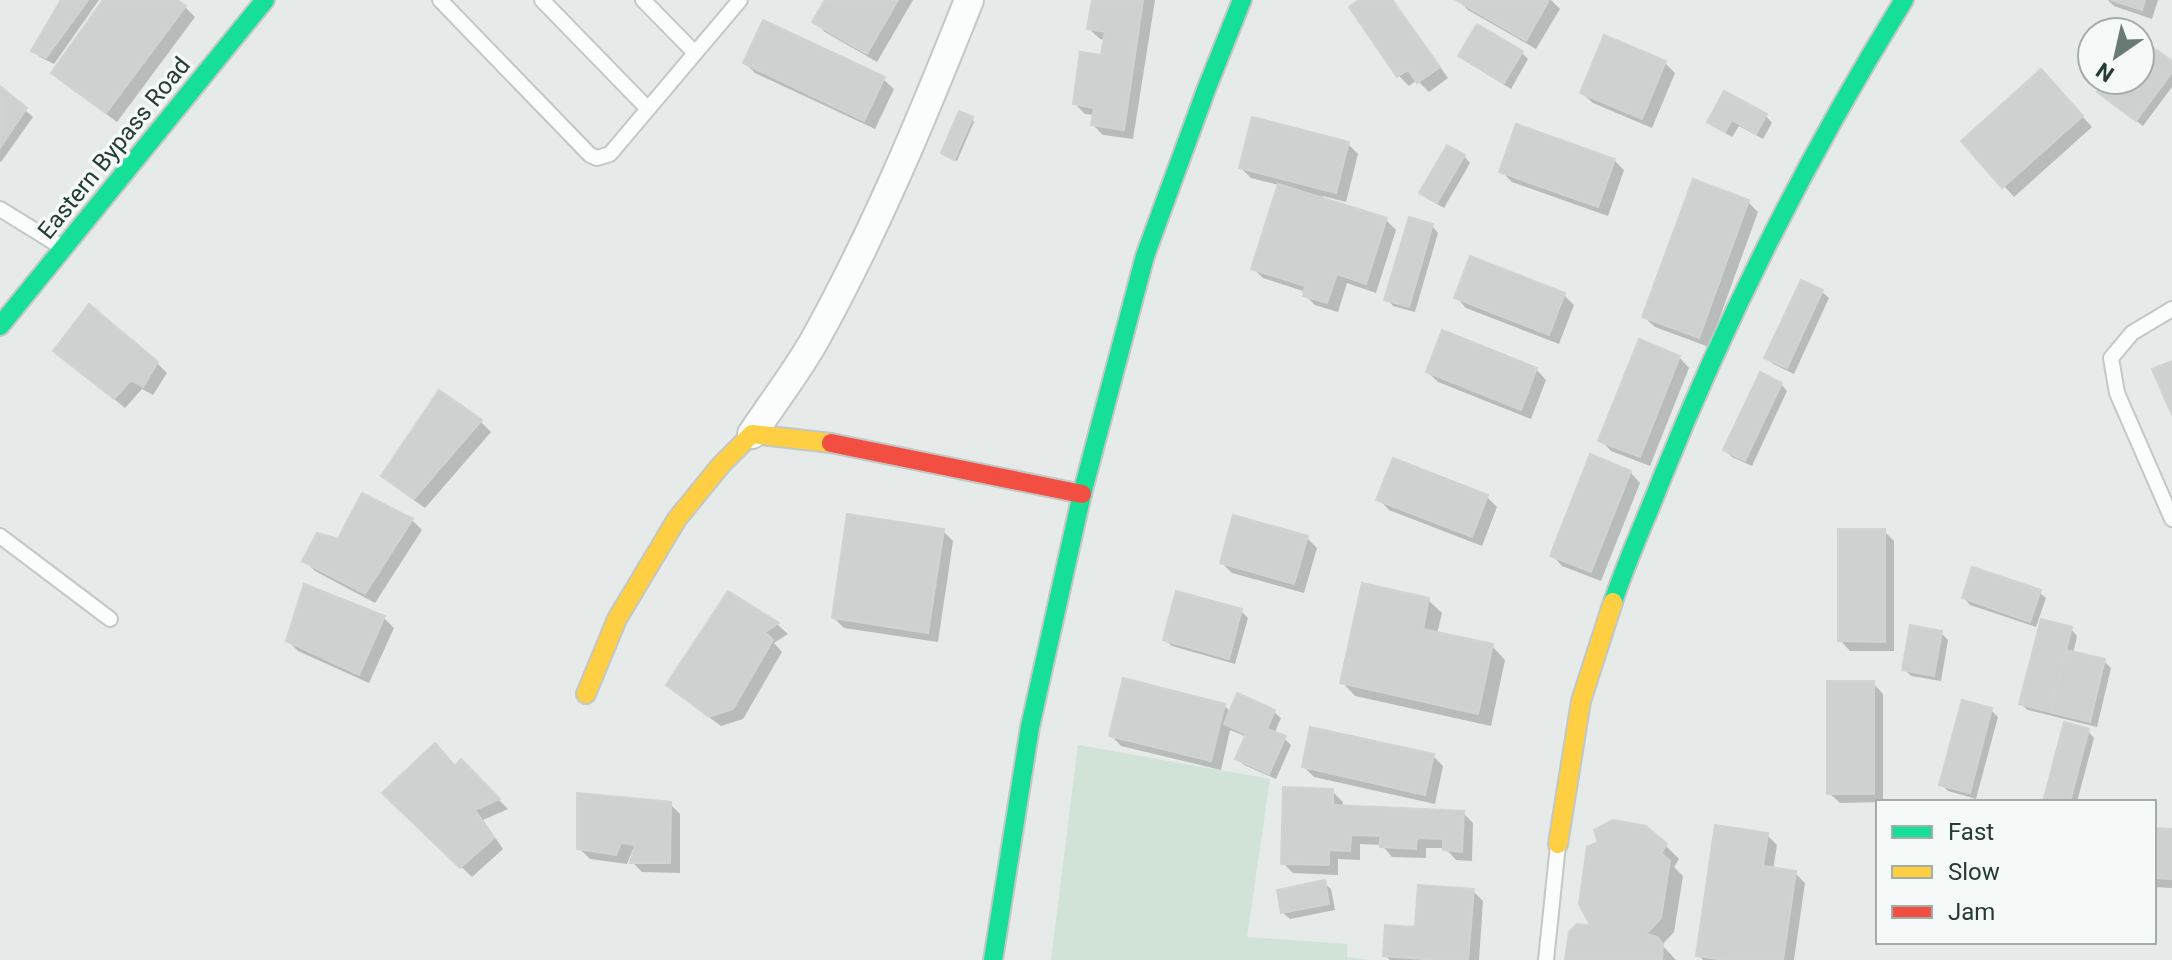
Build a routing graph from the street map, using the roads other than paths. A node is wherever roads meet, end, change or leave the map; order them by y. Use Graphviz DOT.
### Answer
graph roads {
  1 [pos="265,0"];
  2 [pos="440,0"];
  3 [pos="542,0"];
  4 [pos="643,0"];
  5 [pos="740,0"];
  6 [pos="969,0"];
  7 [pos="1242,0"];
  8 [pos="1904,0"];
  9 [pos="695,53"];
  10 [pos="648,109"];
  11 [pos="0,209"];
  12 [pos="64,248"];
  13 [pos="2172,309"];
  14 [pos="0,326"];
  15 [pos="752,434"];
  16 [pos="1082,494"];
  17 [pos="2172,519"];
  18 [pos="0,536"];
  19 [pos="110,619"];
  20 [pos="586,694"];
  21 [pos="1558,844"];
  22 [pos="993,960"];
  23 [pos="1546,960"];
  1 -- 12 [label="street, Eastern Bypass Road"];
  2 -- 10 [label="lane"];
  3 -- 10 [label="lane"];
  4 -- 9 [label="lane"];
  5 -- 9 [label="lane"];
  6 -- 15 [label="street"];
  7 -- 16 [label="street"];
  8 -- 21 [label="street"];
  9 -- 10 [label="lane"];
  11 -- 12 [label="lane"];
  12 -- 14 [label="street, Eastern Bypass Road"];
  13 -- 17 [label="lane"];
  15 -- 16 [label="street"];
  15 -- 20 [label="street"];
  16 -- 22 [label="street"];
  18 -- 19 [label="lane"];
  21 -- 23 [label="lane"];
}
